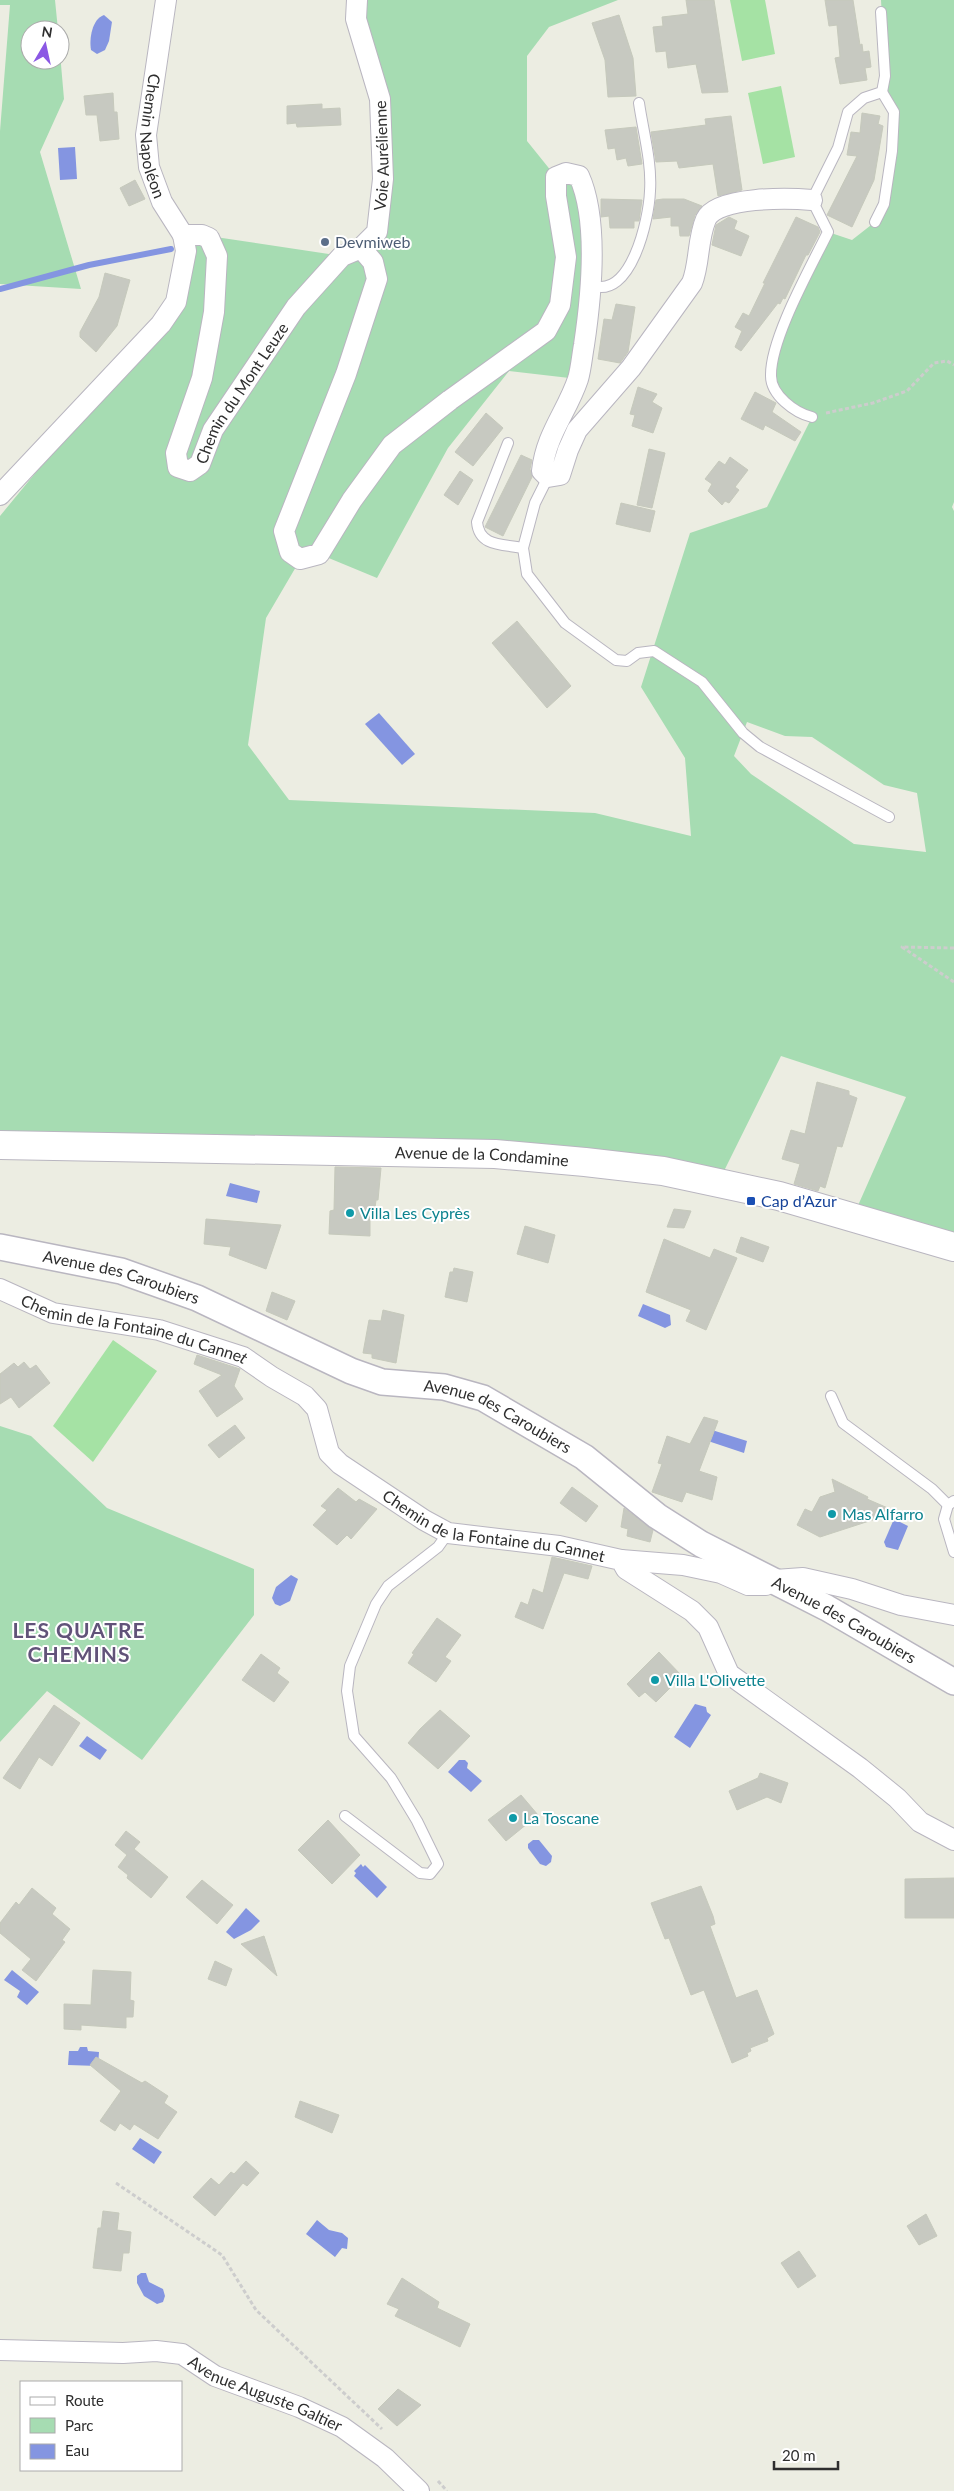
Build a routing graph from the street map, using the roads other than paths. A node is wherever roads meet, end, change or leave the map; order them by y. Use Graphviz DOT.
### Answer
graph roads {
  1 [pos="166,0"];
  2 [pos="357,0"];
  3 [pos="881,12"];
  4 [pos="882,92"];
  5 [pos="639,103"];
  6 [pos="812,200"];
  7 [pos="875,222"];
  8 [pos="183,236"];
  9 [pos="361,248"];
  10 [pos="591,285"];
  11 [pos="812,417"];
  12 [pos="508,443"];
  13 [pos="548,477"];
  14 [pos="0,495"];
  15 [pos="523,548"];
  16 [pos="889,817"];
  17 [pos="0,1145"];
  18 [pos="0,1247"];
  19 [pos="954,1247"];
  20 [pos="0,1289"];
  21 [pos="831,1396"];
  22 [pos="951,1503"];
  23 [pos="448,1532"];
  24 [pos="954,1552"];
  25 [pos="621,1560"];
  26 [pos="775,1580"];
  27 [pos="954,1615"];
  28 [pos="954,1682"];
  29 [pos="345,1816"];
  30 [pos="954,1840"];
  31 [pos="0,2350"];
  32 [pos="419,2491"];
  1 -- 8 [label="street, Chemin Napoléon"];
  2 -- 9 [label="street, Voie Aurélienne"];
  3 -- 4 [label="lane"];
  4 -- 6 [label="lane"];
  4 -- 7 [label="lane"];
  5 -- 10 [label="lane"];
  6 -- 11 [label="lane"];
  6 -- 13 [label="street"];
  8 -- 9 [label="street, Chemin du Mont Leuze"];
  8 -- 14 [label="street"];
  9 -- 10 [label="street"];
  10 -- 13 [label="street"];
  12 -- 15 [label="lane"];
  13 -- 15 [label="lane"];
  15 -- 16 [label="lane"];
  17 -- 19 [label="main road, Avenue de la Condamine"];
  18 -- 26 [label="street, Avenue des Caroubiers"];
  20 -- 23 [label="street, Chemin de la Fontaine du Cannet"];
  21 -- 22 [label="lane"];
  22 -- 24 [label="lane"];
  23 -- 25 [label="street, Chemin de la Fontaine du Cannet"];
  23 -- 29 [label="lane"];
  25 -- 26 [label="street"];
  25 -- 30 [label="street, Chemin de la Fontaine du Cannet"];
  26 -- 27 [label="street"];
  26 -- 28 [label="street, Avenue des Caroubiers"];
  31 -- 32 [label="street, Avenue Auguste Galtier"];
}
